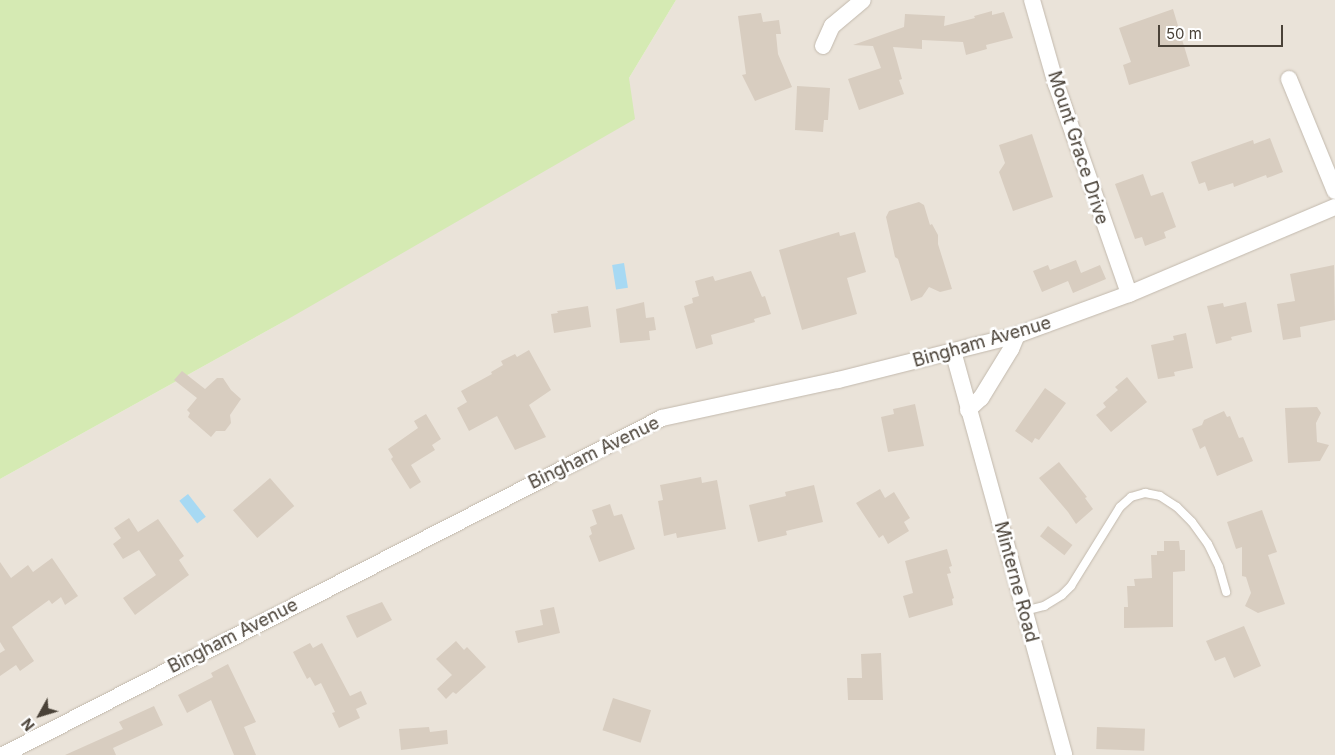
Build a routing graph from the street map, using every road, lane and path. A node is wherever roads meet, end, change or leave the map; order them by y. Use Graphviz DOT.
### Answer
graph roads {
  1 [pos="863,0"];
  2 [pos="1032,0"];
  3 [pos="822,46"];
  4 [pos="1289,79"];
  5 [pos="1335,191"];
  6 [pos="1335,207"];
  7 [pos="1128,294"];
  8 [pos="1017,335"];
  9 [pos="953,351"];
  10 [pos="968,410"];
  11 [pos="1226,592"];
  12 [pos="1024,611"];
  13 [pos="4,755"];
  14 [pos="1064,755"];
  1 -- 3 [label="street"];
  2 -- 7 [label="street, Mount Grace Drive"];
  4 -- 5 [label="street"];
  6 -- 7 [label="street, Bingham Avenue"];
  7 -- 8 [label="street, Bingham Avenue"];
  8 -- 9 [label="street, Bingham Avenue"];
  8 -- 10 [label="street"];
  9 -- 10 [label="street, Minterne Road"];
  9 -- 13 [label="street, Bingham Avenue"];
  10 -- 12 [label="street, Minterne Road"];
  11 -- 12 [label="lane"];
  12 -- 14 [label="street, Minterne Road"];
}
